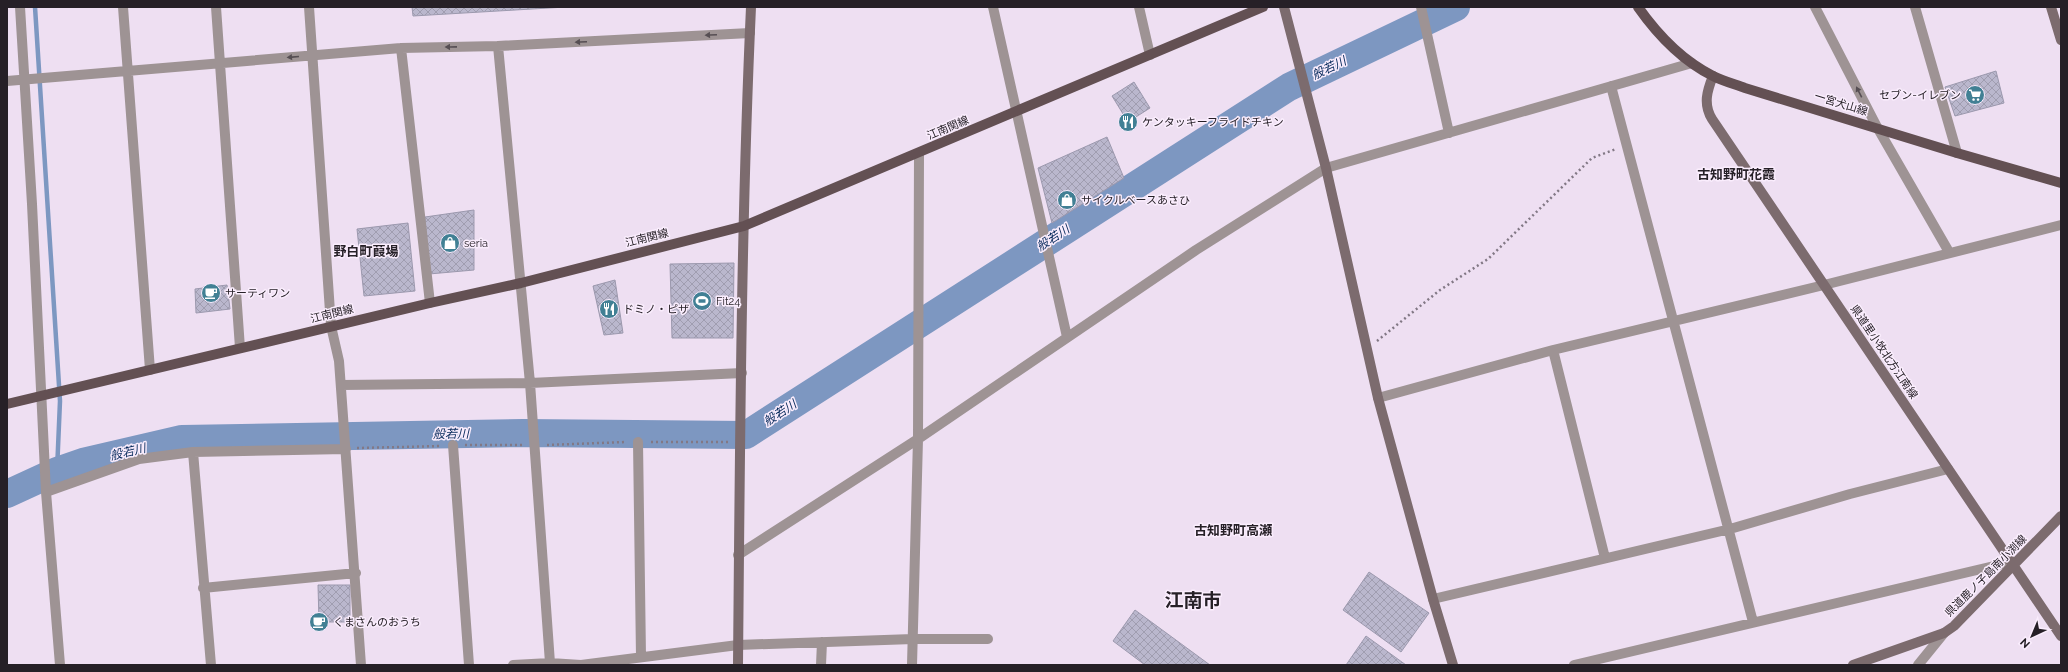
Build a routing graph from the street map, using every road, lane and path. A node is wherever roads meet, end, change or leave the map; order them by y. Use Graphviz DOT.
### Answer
graph roads {
  1 [pos="20,7"];
  2 [pos="123,7"];
  3 [pos="216,7"];
  4 [pos="309,7"];
  5 [pos="751,7"];
  6 [pos="993,7"];
  7 [pos="1139,7"];
  8 [pos="1263,7"];
  9 [pos="1284,7"];
  10 [pos="1421,7"];
  11 [pos="1638,7"];
  12 [pos="1815,7"];
  13 [pos="1915,7"];
  14 [pos="2051,7"];
  15 [pos="750,33"];
  16 [pos="2061,40"];
  17 [pos="498,46"];
  18 [pos="401,48"];
  19 [pos="1150,55"];
  20 [pos="312,56"];
  21 [pos="1692,63"];
  22 [pos="220,64"];
  23 [pos="128,71"];
  24 [pos="1713,76"];
  25 [pos="25,80"];
  26 [pos="7,81"];
  27 [pos="1611,86"];
  28 [pos="1016,112"];
  29 [pos="1876,127"];
  30 [pos="1449,133"];
  31 [pos="1626,145"];
  32 [pos="1957,153"];
  33 [pos="919,154"];
  34 [pos="1326,168"];
  35 [pos="2061,183"];
  36 [pos="2061,225"];
  37 [pos="744,226"];
  38 [pos="1949,252"];
  39 [pos="521,283"];
  40 [pos="1824,285"];
  41 [pos="430,302"];
  42 [pos="1673,322"];
  43 [pos="331,326"];
  44 [pos="1067,338"];
  45 [pos="240,348"];
  46 [pos="1367,349"];
  47 [pos="1553,350"];
  48 [pos="150,370"];
  49 [pos="742,373"];
  50 [pos="530,383"];
  51 [pos="341,385"];
  52 [pos="41,396"];
  53 [pos="1378,398"];
  54 [pos="7,404"];
  55 [pos="918,439"];
  56 [pos="638,442"];
  57 [pos="453,445"];
  58 [pos="346,449"];
  59 [pos="193,452"];
  60 [pos="1948,469"];
  61 [pos="46,492"];
  62 [pos="2061,516"];
  63 [pos="1730,529"];
  64 [pos="738,555"];
  65 [pos="1605,558"];
  66 [pos="2012,564"];
  67 [pos="356,573"];
  68 [pos="203,588"];
  69 [pos="1433,599"];
  70 [pos="1753,622"];
  71 [pos="1944,633"];
  72 [pos="2061,636"];
  73 [pos="913,639"];
  74 [pos="988,639"];
  75 [pos="822,642"];
  76 [pos="738,645"];
  77 [pos="641,657"];
  78 [pos="550,663"];
  79 [pos="60,665"];
  80 [pos="211,665"];
  81 [pos="361,665"];
  82 [pos="469,665"];
  83 [pos="513,665"];
  84 [pos="581,665"];
  85 [pos="738,665"];
  86 [pos="821,665"];
  87 [pos="912,665"];
  88 [pos="1453,665"];
  89 [pos="1574,665"];
  90 [pos="1853,665"];
  91 [pos="1918,665"];
  1 -- 25 [label="street"];
  2 -- 23 [label="street"];
  3 -- 22 [label="street"];
  4 -- 20 [label="street"];
  5 -- 15 [label="street"];
  6 -- 28 [label="street"];
  7 -- 19 [label="street"];
  8 -- 19 [label="main road, 江南関線"];
  9 -- 34 [label="street"];
  10 -- 30 [label="street"];
  11 -- 21 [label="main road, 一宮犬山線"];
  29 -- 12 [label="street, one-way"];
  13 -- 32 [label="street"];
  14 -- 16 [label="street"];
  15 -- 17 [label="street, one-way"];
  15 -- 37 [label="street"];
  17 -- 18 [label="street, one-way"];
  17 -- 39 [label="street"];
  18 -- 20 [label="street"];
  18 -- 41 [label="street"];
  19 -- 28 [label="main road, 江南関線"];
  20 -- 22 [label="street, one-way"];
  20 -- 43 [label="street"];
  21 -- 24 [label="main road, 一宮犬山線"];
  21 -- 27 [label="street"];
  22 -- 23 [label="street"];
  22 -- 45 [label="street"];
  23 -- 25 [label="street"];
  23 -- 48 [label="street"];
  24 -- 29 [label="main road, 一宮犬山線"];
  24 -- 40 [label="street, 県道里小牧北方江南線"];
  25 -- 26 [label="street"];
  25 -- 52 [label="street"];
  27 -- 30 [label="street"];
  27 -- 31 [label="street"];
  28 -- 33 [label="main road, 江南関線"];
  28 -- 44 [label="street"];
  29 -- 32 [label="main road, 一宮犬山線"];
  29 -- 38 [label="street"];
  30 -- 34 [label="street"];
  31 -- 42 [label="street"];
  31 -- 46 [label="path"];
  32 -- 35 [label="main road, 一宮犬山線"];
  33 -- 37 [label="main road, 江南関線"];
  33 -- 55 [label="street"];
  34 -- 44 [label="street"];
  34 -- 46 [label="street"];
  36 -- 38 [label="street"];
  37 -- 39 [label="main road, 江南関線"];
  37 -- 49 [label="street"];
  38 -- 40 [label="street"];
  39 -- 41 [label="main road, 江南関線"];
  39 -- 50 [label="street"];
  40 -- 42 [label="street"];
  40 -- 60 [label="street, 県道里小牧北方江南線"];
  41 -- 43 [label="main road, 江南関線"];
  42 -- 47 [label="street"];
  42 -- 63 [label="street"];
  43 -- 45 [label="main road, 江南関線"];
  43 -- 51 [label="street"];
  44 -- 55 [label="street"];
  45 -- 48 [label="main road, 江南関線"];
  46 -- 53 [label="street"];
  47 -- 53 [label="street"];
  47 -- 65 [label="street"];
  48 -- 52 [label="main road, 江南関線"];
  49 -- 50 [label="street"];
  49 -- 64 [label="street"];
  50 -- 51 [label="street"];
  50 -- 78 [label="street"];
  51 -- 58 [label="street"];
  52 -- 54 [label="main road, 江南関線"];
  52 -- 61 [label="street"];
  53 -- 69 [label="street"];
  55 -- 64 [label="street"];
  55 -- 73 [label="street"];
  56 -- 77 [label="street"];
  57 -- 82 [label="street"];
  58 -- 59 [label="street"];
  58 -- 67 [label="street"];
  59 -- 61 [label="street"];
  59 -- 68 [label="street"];
  60 -- 63 [label="street"];
  60 -- 66 [label="street, 県道里小牧北方江南線"];
  61 -- 79 [label="street"];
  62 -- 66 [label="street, 県道鹿ノ子島南小渕線"];
  63 -- 65 [label="street"];
  63 -- 70 [label="street"];
  64 -- 76 [label="street"];
  65 -- 69 [label="street"];
  66 -- 70 [label="street"];
  66 -- 71 [label="street, 県道鹿ノ子島南小渕線"];
  66 -- 72 [label="street, 県道里小牧北方江南線"];
  67 -- 68 [label="street"];
  67 -- 81 [label="street"];
  68 -- 80 [label="street"];
  69 -- 88 [label="street"];
  70 -- 89 [label="street"];
  71 -- 90 [label="street, 県道鹿ノ子島南小渕線"];
  71 -- 91 [label="street"];
  73 -- 74 [label="street"];
  73 -- 75 [label="street"];
  73 -- 87 [label="street"];
  75 -- 76 [label="street"];
  75 -- 86 [label="street"];
  76 -- 77 [label="street"];
  76 -- 85 [label="street"];
  77 -- 84 [label="street"];
  78 -- 83 [label="street"];
  78 -- 84 [label="street"];
}
